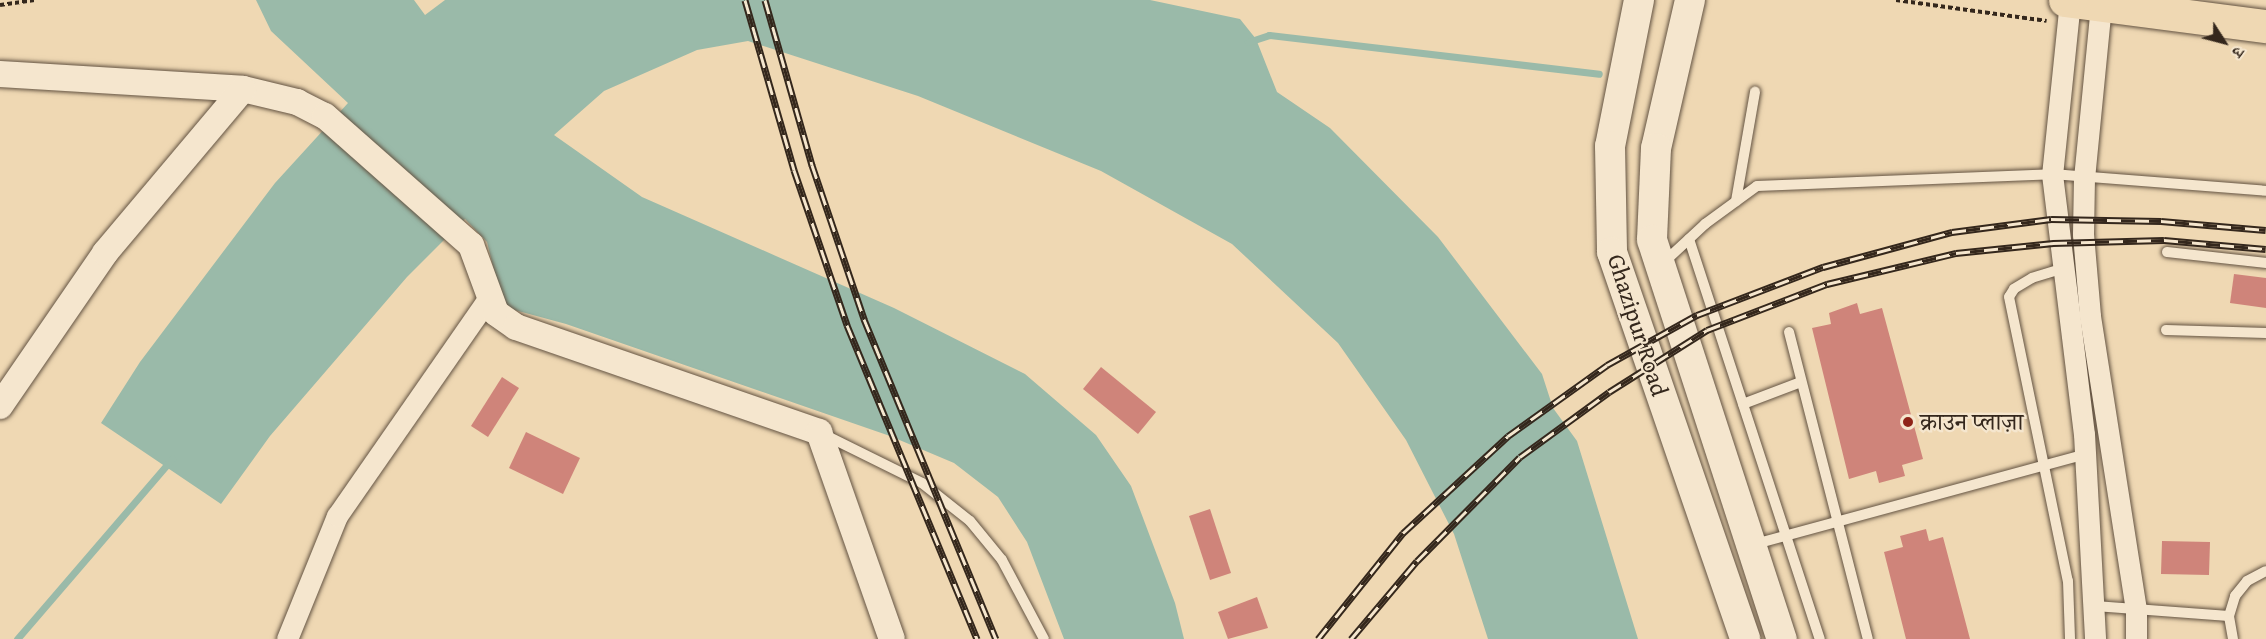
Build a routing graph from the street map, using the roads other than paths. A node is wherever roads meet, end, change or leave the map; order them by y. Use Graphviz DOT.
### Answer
graph roads {
  1 [pos="1639,0"];
  2 [pos="1690,0"];
  3 [pos="2079,2"];
  4 [pos="2266,26"];
  5 [pos="0,74"];
  6 [pos="243,89"];
  7 [pos="1755,92"];
  8 [pos="2052,174"];
  9 [pos="2084,177"];
  10 [pos="2266,191"];
  11 [pos="1736,201"];
  12 [pos="1689,239"];
  13 [pos="2167,252"];
  14 [pos="2266,263"];
  15 [pos="1660,266"];
  16 [pos="2061,269"];
  17 [pos="489,297"];
  18 [pos="2166,330"];
  19 [pos="1789,332"];
  20 [pos="2266,333"];
  21 [pos="1801,381"];
  22 [pos="1743,404"];
  23 [pos="0,406"];
  24 [pos="819,432"];
  25 [pos="2085,454"];
  26 [pos="2046,463"];
  27 [pos="1835,519"];
  28 [pos="1786,535"];
  29 [pos="1751,545"];
  30 [pos="2266,571"];
  31 [pos="2096,606"];
  32 [pos="2136,611"];
  33 [pos="2229,616"];
  34 [pos="287,639"];
  35 [pos="891,639"];
  36 [pos="1044,639"];
  37 [pos="1745,639"];
  38 [pos="1782,639"];
  39 [pos="1820,639"];
  40 [pos="1868,639"];
  41 [pos="2070,639"];
  42 [pos="2095,639"];
  43 [pos="2136,639"];
  44 [pos="2233,639"];
  1 -- 37 [label="main road, Ghazipur Road"];
  2 -- 15 [label="main road, Ghazipur Road"];
  3 -- 4 [label="main road"];
  3 -- 8 [label="street"];
  3 -- 9 [label="street"];
  5 -- 6 [label="street"];
  6 -- 17 [label="street"];
  6 -- 23 [label="street"];
  7 -- 11 [label="lane"];
  8 -- 9 [label="lane"];
  8 -- 11 [label="lane"];
  8 -- 16 [label="street"];
  9 -- 10 [label="lane"];
  9 -- 32 [label="street"];
  11 -- 12 [label="lane"];
  12 -- 15 [label="lane"];
  12 -- 22 [label="lane"];
  13 -- 14 [label="lane"];
  15 -- 29 [label="main road, Ghazipur Road"];
  16 -- 25 [label="street"];
  16 -- 26 [label="lane"];
  17 -- 24 [label="street"];
  17 -- 34 [label="street"];
  18 -- 20 [label="lane"];
  19 -- 21 [label="lane"];
  21 -- 22 [label="lane"];
  21 -- 27 [label="lane"];
  22 -- 28 [label="lane"];
  24 -- 35 [label="street"];
  24 -- 36 [label="lane"];
  25 -- 26 [label="lane"];
  25 -- 31 [label="street"];
  26 -- 27 [label="lane"];
  26 -- 41 [label="lane"];
  27 -- 28 [label="lane"];
  27 -- 40 [label="lane"];
  28 -- 29 [label="lane"];
  28 -- 39 [label="lane"];
  29 -- 38 [label="main road, Ghazipur Road"];
  30 -- 33 [label="lane"];
  31 -- 32 [label="lane"];
  31 -- 42 [label="street"];
  32 -- 33 [label="lane"];
  32 -- 43 [label="street"];
  33 -- 44 [label="lane"];
}
